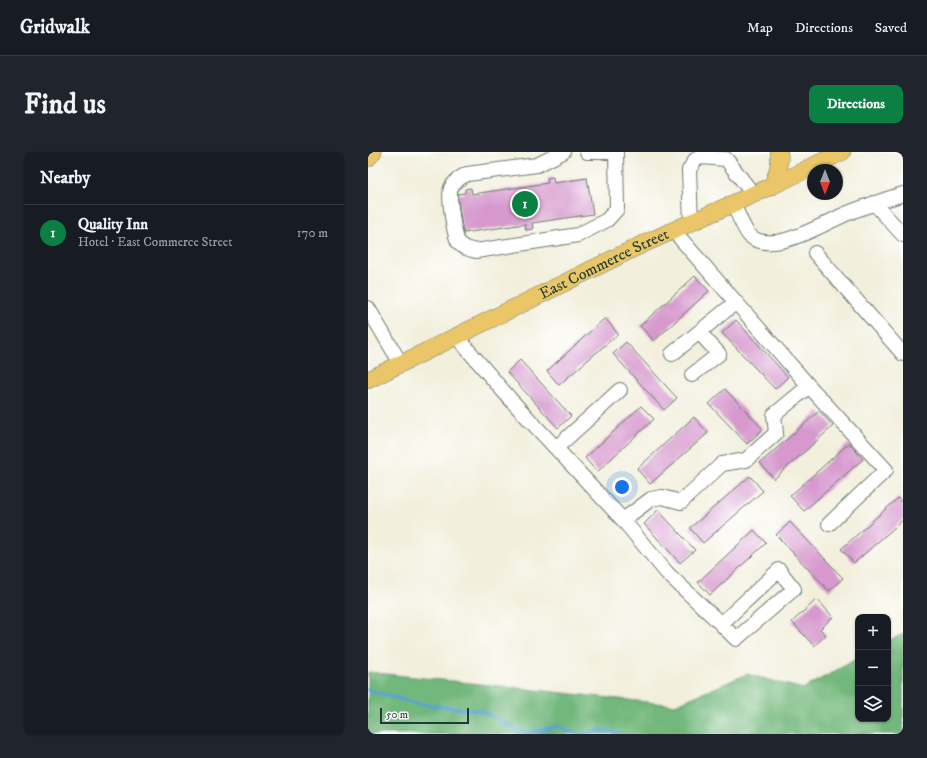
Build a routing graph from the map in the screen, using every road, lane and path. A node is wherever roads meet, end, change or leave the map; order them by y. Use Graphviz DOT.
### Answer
graph roads {
  1 [pos="373,152"];
  2 [pos="563,152"];
  3 [pos="587,152"];
  4 [pos="616,152"];
  5 [pos="779,152"];
  6 [pos="842,152"];
  7 [pos="701,155"];
  8 [pos="368,158"];
  9 [pos="772,186"];
  10 [pos="753,194"];
  11 [pos="903,194"];
  12 [pos="733,203"];
  13 [pos="874,203"];
  14 [pos="691,222"];
  15 [pos="673,230"];
  16 [pos="903,235"];
  17 [pos="815,253"];
  18 [pos="735,303"];
  19 [pos="369,310"];
  20 [pos="699,332"];
  21 [pos="456,336"];
  22 [pos="672,354"];
  23 [pos="903,354"];
  24 [pos="401,364"];
  25 [pos="692,375"];
  26 [pos="368,380"];
  27 [pos="809,386"];
  28 [pos="620,390"];
  29 [pos="556,448"];
  30 [pos="623,520"];
  31 [pos="829,524"];
  32 [pos="720,624"];
  1 -- 8 [label="main road"];
  2 -- 4 [label="lane"];
  3 -- 4 [label="lane"];
  5 -- 9 [label="main road"];
  6 -- 9 [label="main road, East Commerce Street"];
  7 -- 10 [label="lane"];
  7 -- 14 [label="lane"];
  9 -- 10 [label="main road, East Commerce Street"];
  10 -- 12 [label="main road, East Commerce Street"];
  11 -- 13 [label="lane"];
  12 -- 13 [label="lane"];
  12 -- 14 [label="main road, East Commerce Street"];
  13 -- 16 [label="lane"];
  14 -- 15 [label="main road, East Commerce Street"];
  15 -- 18 [label="lane"];
  15 -- 21 [label="main road, East Commerce Street"];
  17 -- 23 [label="lane"];
  18 -- 20 [label="lane"];
  18 -- 27 [label="lane"];
  19 -- 24 [label="lane"];
  20 -- 22 [label="lane"];
  20 -- 25 [label="lane"];
  21 -- 24 [label="main road, East Commerce Street"];
  21 -- 29 [label="lane"];
  24 -- 26 [label="main road, East Commerce Street"];
  27 -- 30 [label="lane"];
  27 -- 31 [label="lane"];
  28 -- 29 [label="lane"];
  29 -- 30 [label="lane"];
  30 -- 32 [label="lane"];
  32 -- 32 [label="lane"];
}
